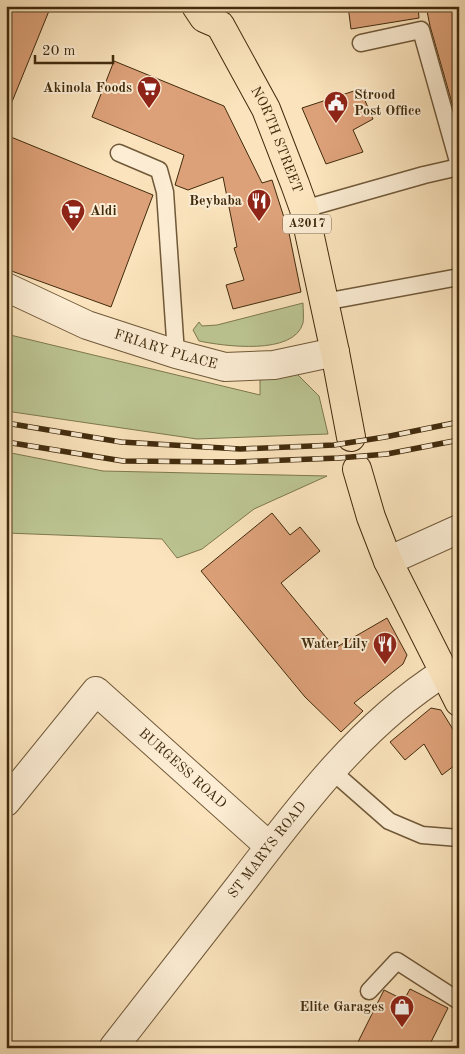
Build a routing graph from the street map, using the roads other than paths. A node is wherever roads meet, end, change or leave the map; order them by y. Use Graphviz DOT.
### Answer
graph roads {
  1 [pos="196,6"];
  2 [pos="224,16"];
  3 [pos="361,44"];
  4 [pos="119,153"];
  5 [pos="459,166"];
  6 [pos="304,210"];
  7 [pos="459,277"];
  8 [pos="6,286"];
  9 [pos="324,302"];
  10 [pos="335,352"];
  11 [pos="176,354"];
  12 [pos="351,437"];
  13 [pos="358,469"];
  14 [pos="459,529"];
  15 [pos="388,562"];
  16 [pos="443,674"];
  17 [pos="459,702"];
  18 [pos="332,772"];
  19 [pos="6,802"];
  20 [pos="459,838"];
  21 [pos="269,846"];
  22 [pos="369,991"];
  23 [pos="459,1002"];
  24 [pos="113,1048"];
  1 -- 2 [label="main road, NORTH STREET / A2017"];
  2 -- 6 [label="main road, NORTH STREET / A2017"];
  3 -- 5 [label="lane"];
  4 -- 11 [label="lane"];
  5 -- 6 [label="lane"];
  6 -- 9 [label="main road, NORTH STREET / A2017"];
  7 -- 9 [label="lane"];
  8 -- 11 [label="street, FRIARY PLACE"];
  9 -- 10 [label="main road, NORTH STREET / A2017"];
  10 -- 11 [label="street, FRIARY PLACE"];
  10 -- 12 [label="main road, NORTH STREET / A2017"];
  13 -- 15 [label="main road"];
  14 -- 15 [label="street"];
  15 -- 16 [label="main road"];
  16 -- 17 [label="main road"];
  16 -- 18 [label="street, ST MARYS ROAD"];
  18 -- 20 [label="lane"];
  18 -- 21 [label="street, ST MARYS ROAD"];
  19 -- 21 [label="street, BURGESS ROAD"];
  21 -- 24 [label="street, ST MARYS ROAD"];
  22 -- 23 [label="lane"];
}
